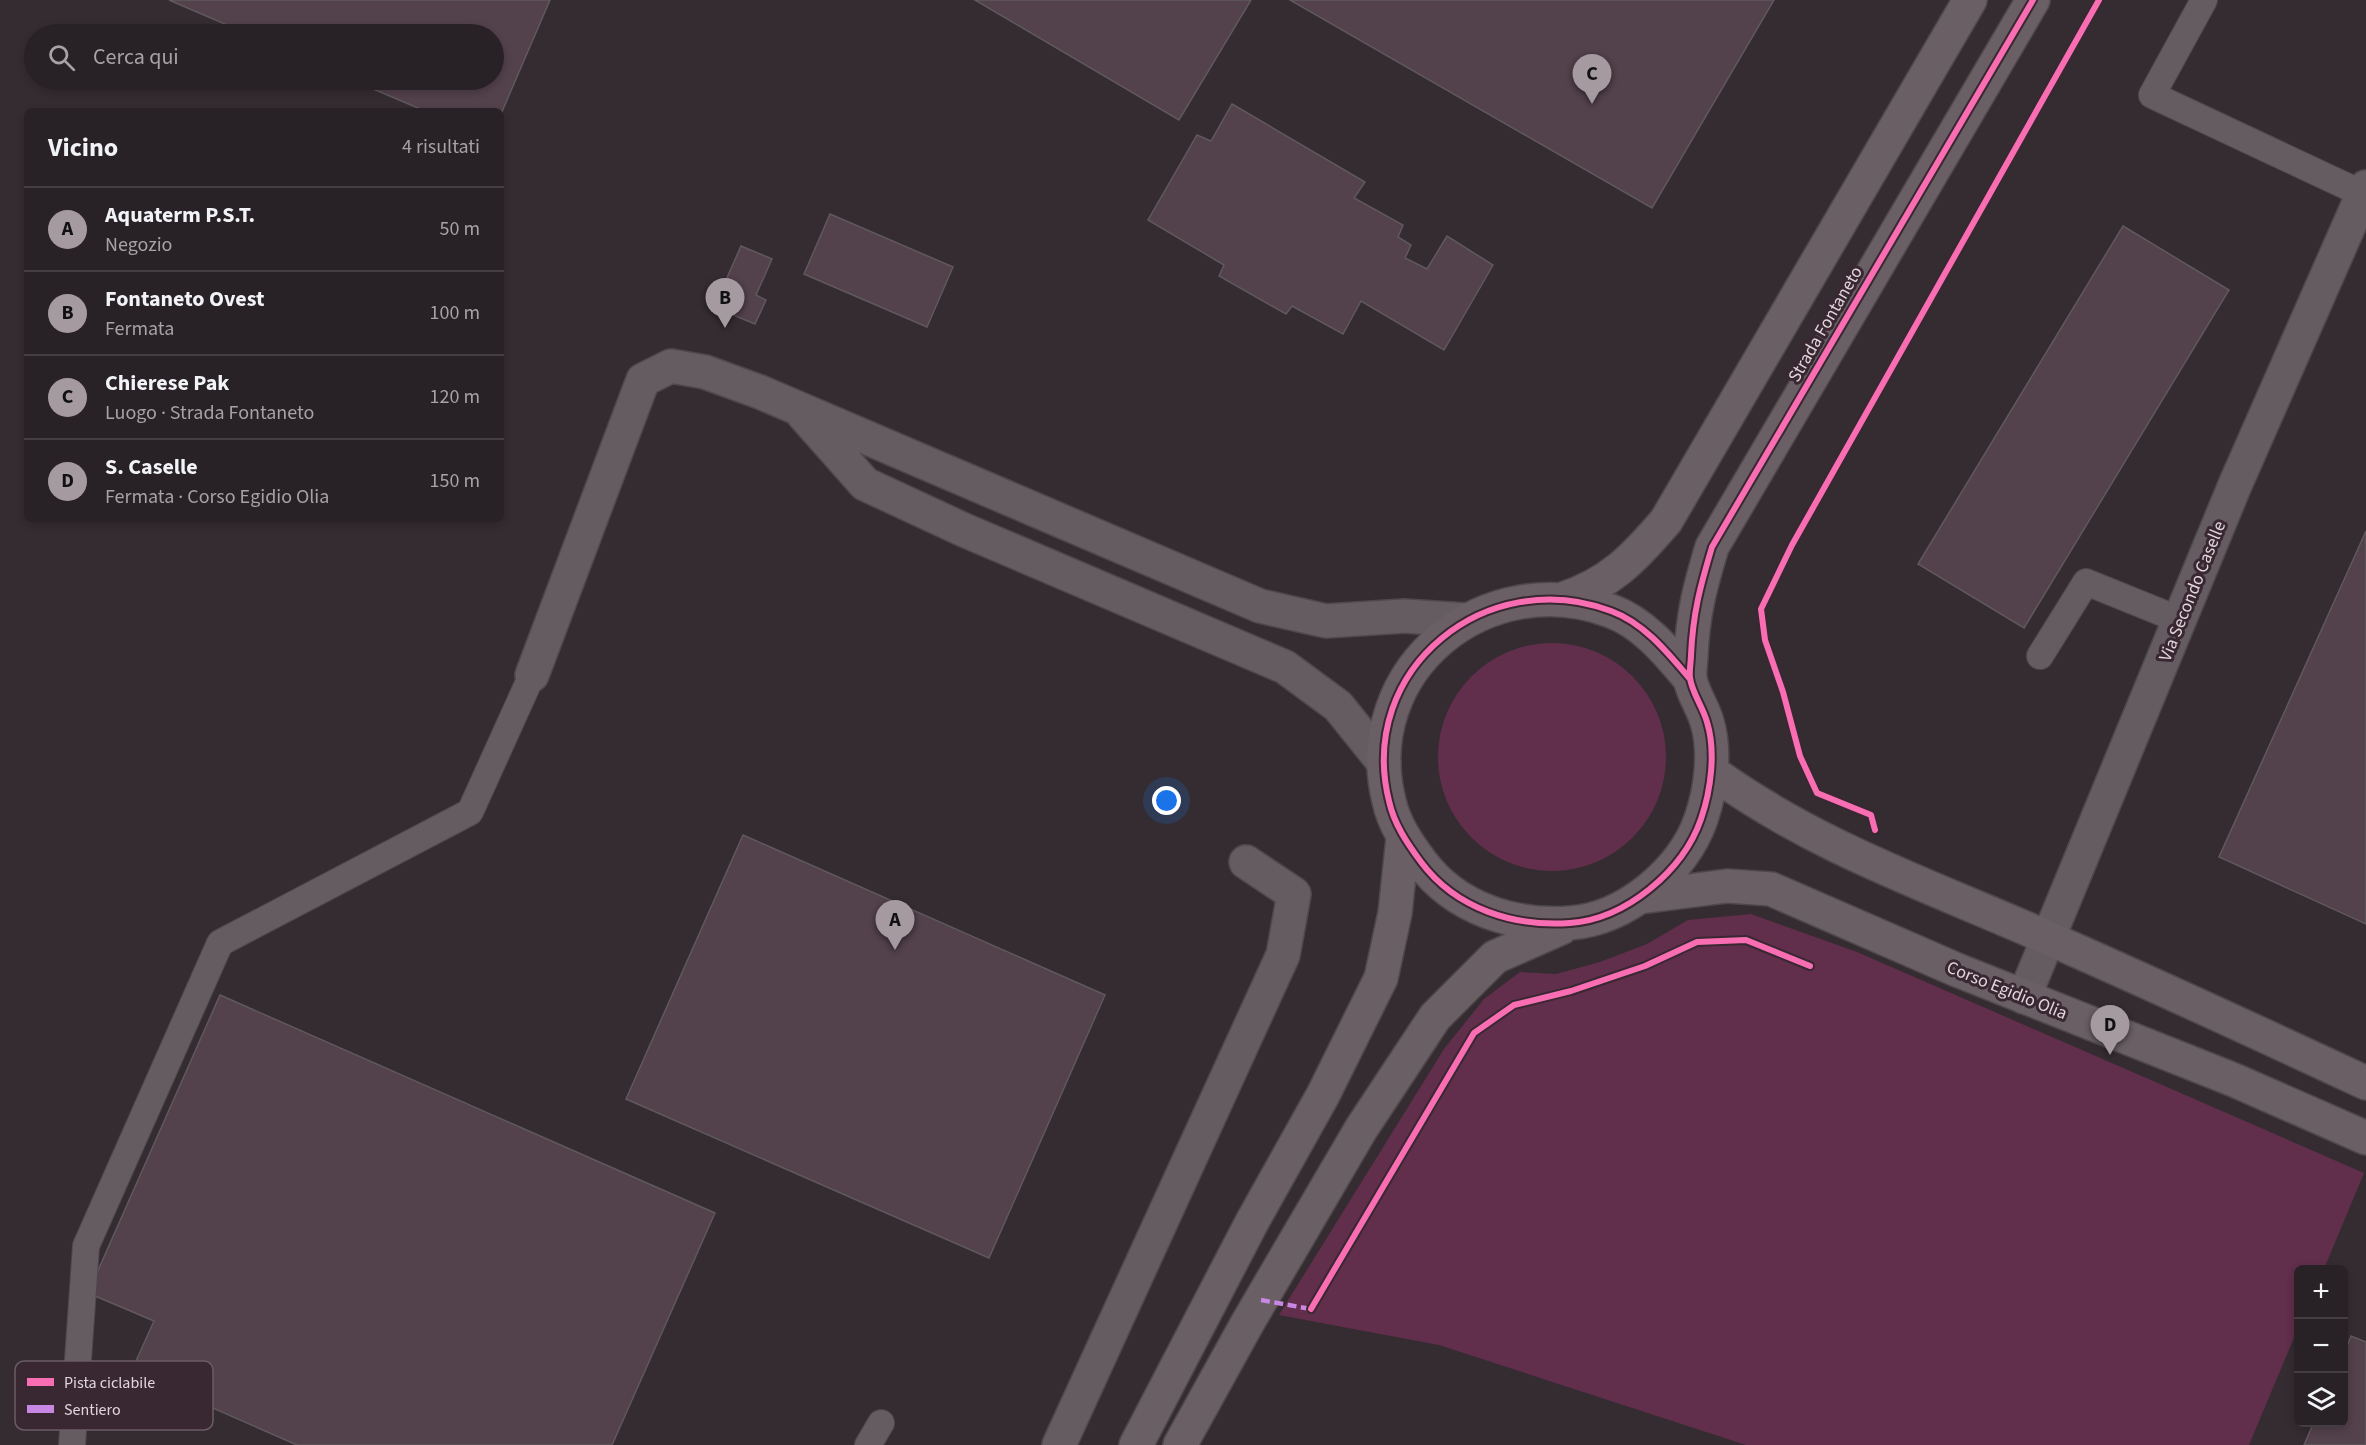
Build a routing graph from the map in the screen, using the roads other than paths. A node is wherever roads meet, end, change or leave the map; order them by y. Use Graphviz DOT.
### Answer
graph roads {
  1 [pos="1970,0"];
  2 [pos="2033,0"];
  3 [pos="2204,0"];
  4 [pos="2365,191"];
  5 [pos="800,410"];
  6 [pos="1563,599"];
  7 [pos="1466,620"];
  8 [pos="2180,620"];
  9 [pos="2040,656"];
  10 [pos="532,675"];
  11 [pos="1690,679"];
  12 [pos="1384,763"];
  13 [pos="1712,772"];
  14 [pos="1403,838"];
  15 [pos="1246,862"];
  16 [pos="1640,897"];
  17 [pos="1573,923"];
  18 [pos="2048,938"];
  19 [pos="2024,997"];
  20 [pos="2366,1083"];
  21 [pos="2366,1138"];
  22 [pos="78,1361"];
  23 [pos="73,1430"];
  24 [pos="72,1445"];
  25 [pos="1059,1445"];
  26 [pos="1136,1445"];
  27 [pos="1180,1445"];
  1 -- 6 [label="street"];
  2 -- 11 [label="street, Strada Fontaneto"];
  3 -- 4 [label="lane"];
  4 -- 8 [label="street, Via Secondo Caselle"];
  5 -- 7 [label="street"];
  5 -- 10 [label="street"];
  5 -- 12 [label="street"];
  6 -- 7 [label="street, Strada Fontaneto"];
  6 -- 11 [label="street, Strada Fontaneto"];
  7 -- 12 [label="street, Strada Fontaneto"];
  8 -- 9 [label="lane"];
  8 -- 18 [label="street, Via Secondo Caselle"];
  10 -- 22 [label="lane"];
  11 -- 13 [label="street, Strada Fontaneto"];
  12 -- 14 [label="street, Strada Fontaneto"];
  13 -- 16 [label="street, Strada Fontaneto"];
  13 -- 18 [label="street"];
  14 -- 17 [label="street, Strada Fontaneto"];
  14 -- 26 [label="street"];
  15 -- 25 [label="street"];
  16 -- 17 [label="street, Strada Fontaneto"];
  16 -- 19 [label="street, Corso Egidio Olia"];
  17 -- 27 [label="street"];
  18 -- 19 [label="street, Via Secondo Caselle"];
  18 -- 20 [label="street"];
  19 -- 21 [label="street, Corso Egidio Olia"];
  23 -- 24 [label="lane"];
}
